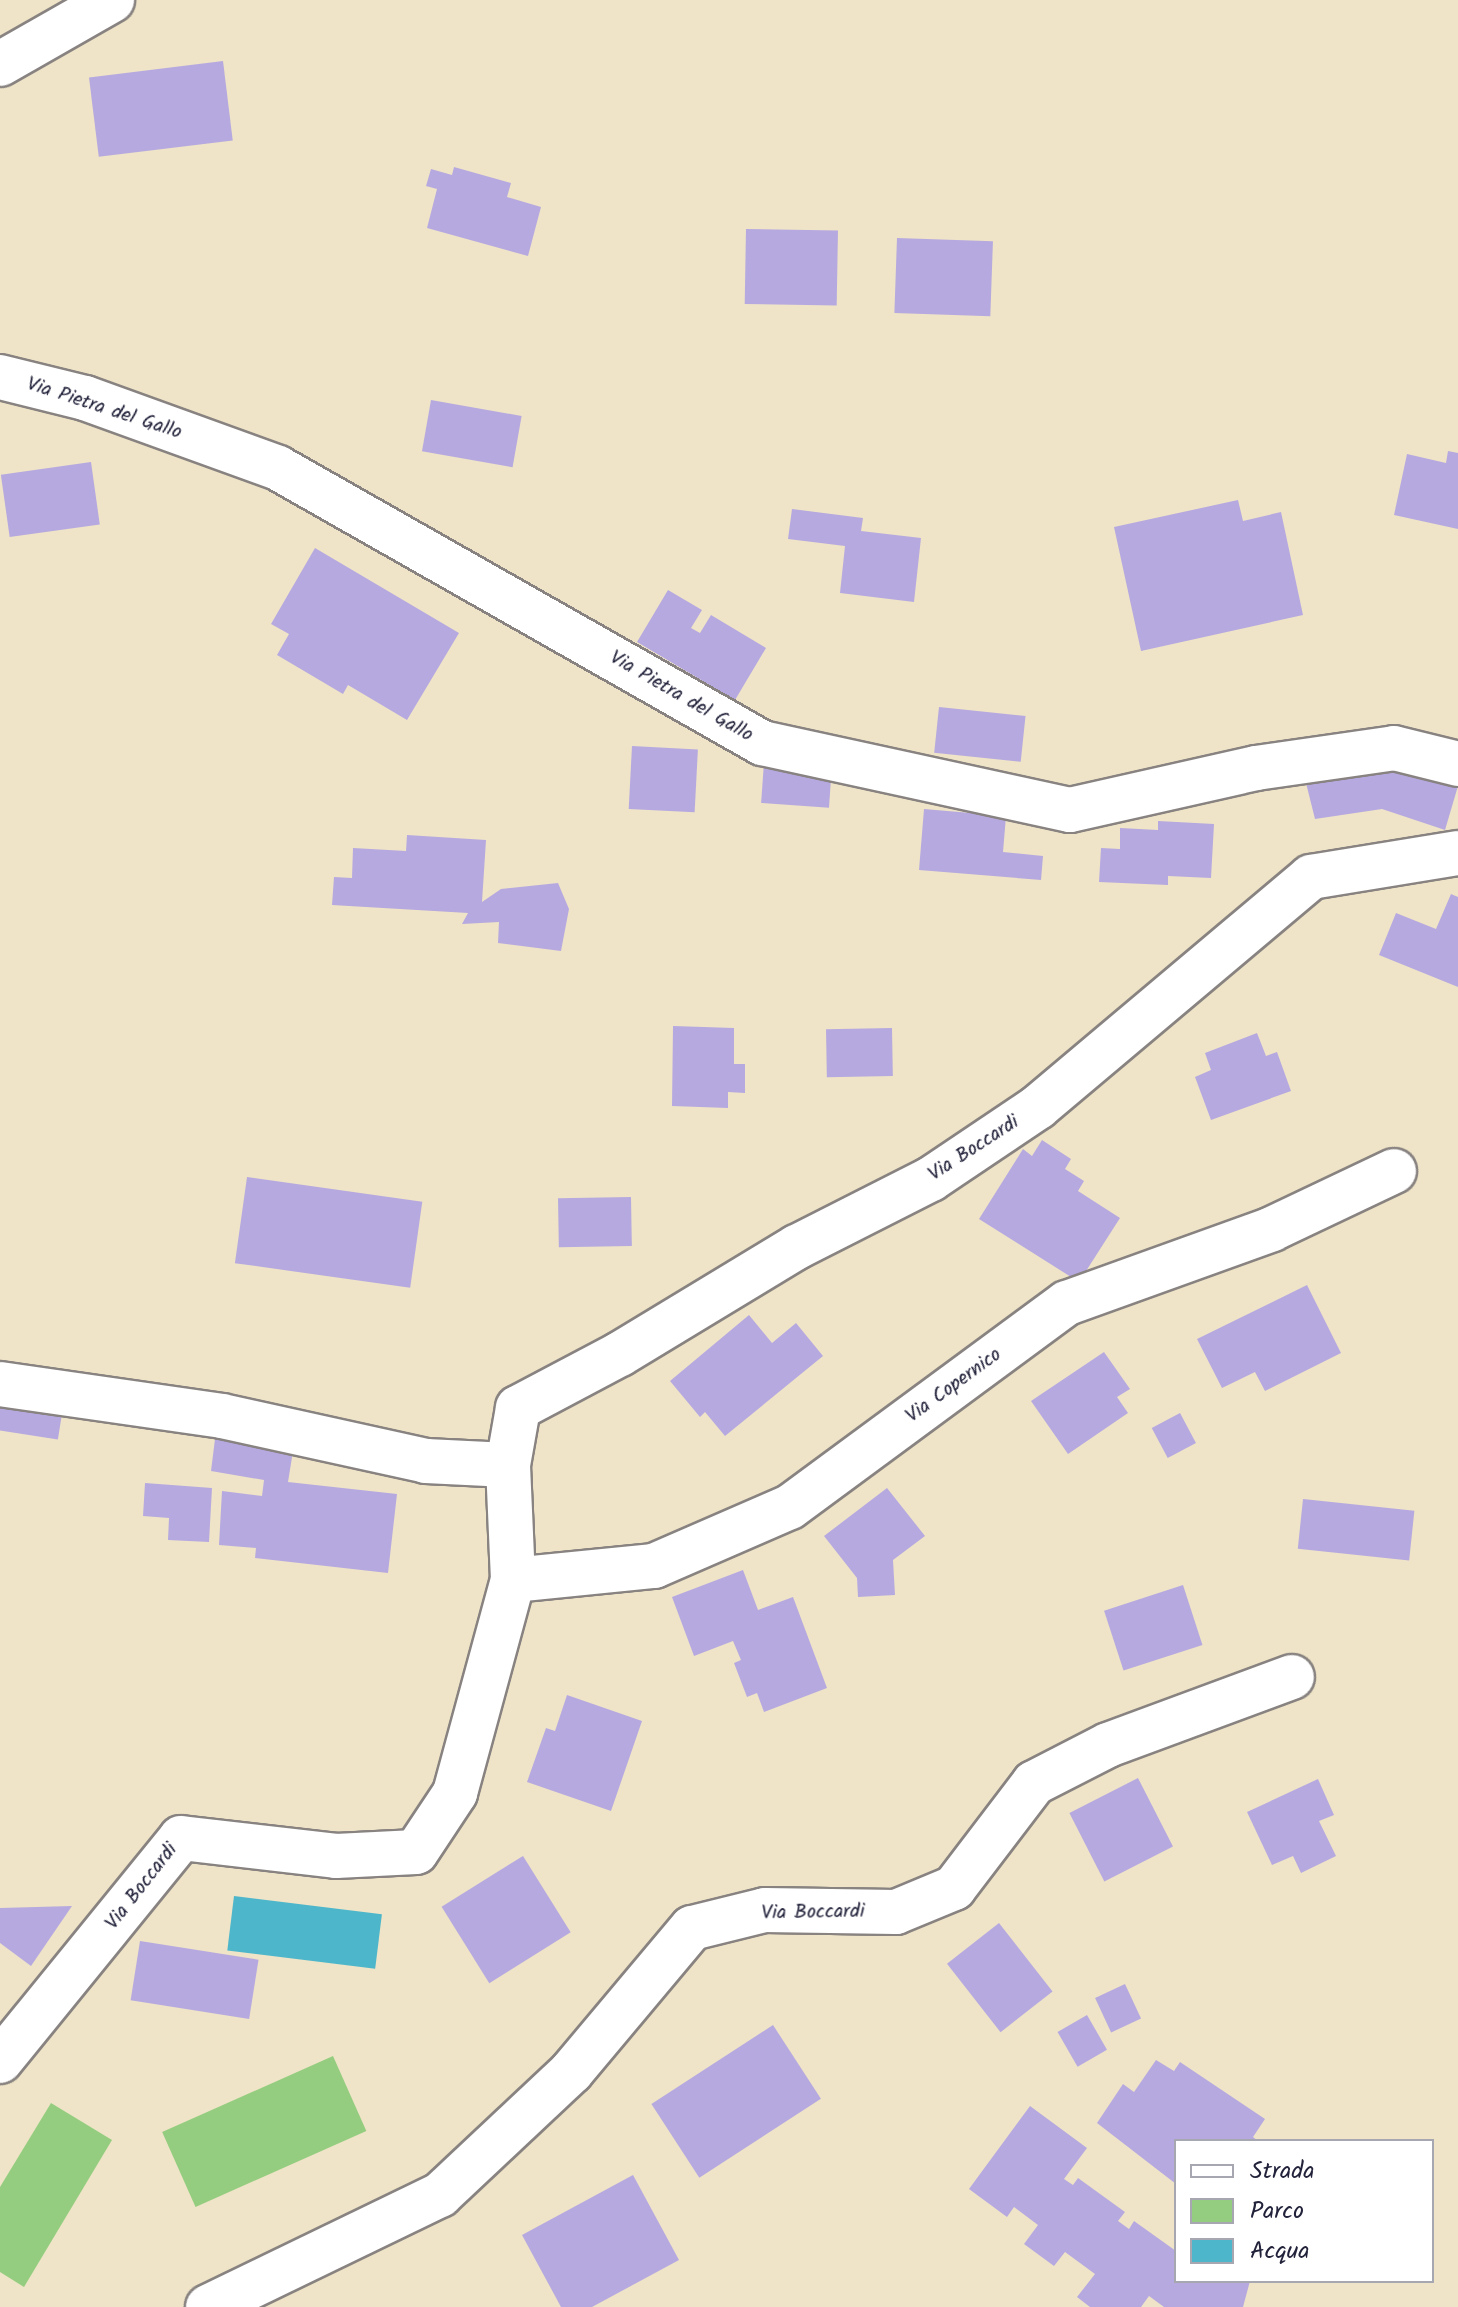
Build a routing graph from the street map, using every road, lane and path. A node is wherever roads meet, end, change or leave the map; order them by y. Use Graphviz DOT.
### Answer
graph roads {
  1 [pos="112,0"];
  2 [pos="0,64"];
  3 [pos="0,377"];
  4 [pos="1458,764"];
  5 [pos="1458,853"];
  6 [pos="1394,1171"];
  7 [pos="0,1384"];
  8 [pos="508,1465"];
  9 [pos="513,1580"];
  10 [pos="1292,1677"];
  11 [pos="0,2061"];
  12 [pos="208,2307"];
  1 -- 2 [label="street"];
  3 -- 4 [label="street, Via Pietra del Gallo"];
  5 -- 8 [label="street, Via Boccardi"];
  6 -- 9 [label="street, Via Copernico"];
  7 -- 8 [label="street"];
  8 -- 9 [label="street, Via Boccardi"];
  9 -- 11 [label="street, Via Boccardi"];
  10 -- 12 [label="street, Via Boccardi"];
}
